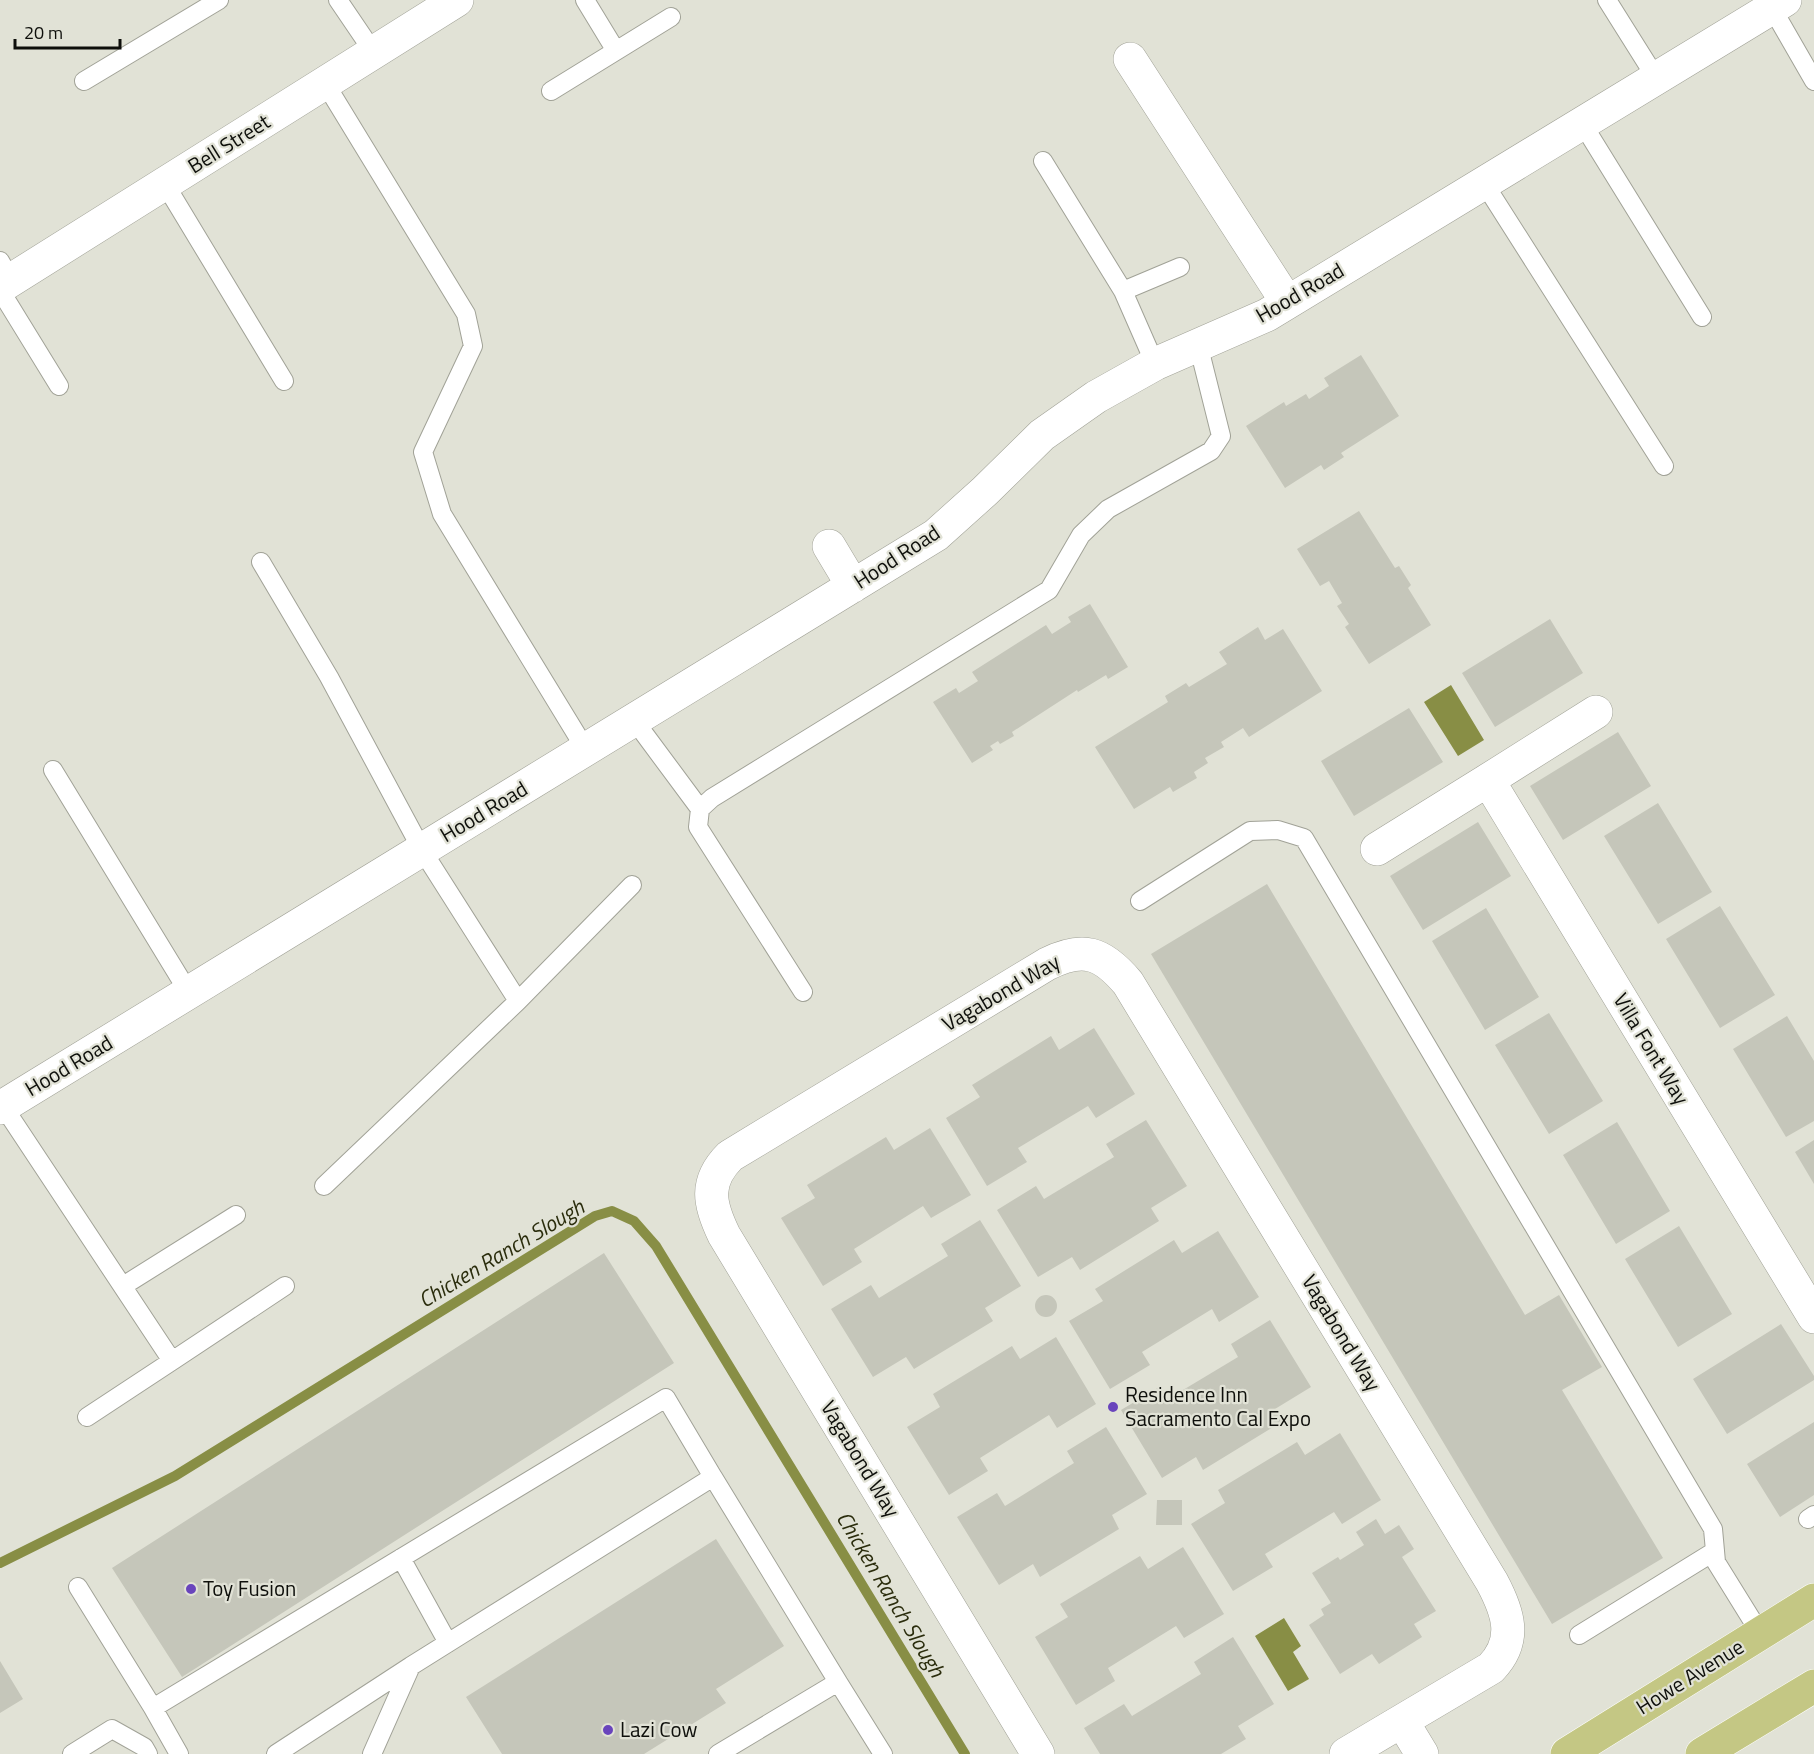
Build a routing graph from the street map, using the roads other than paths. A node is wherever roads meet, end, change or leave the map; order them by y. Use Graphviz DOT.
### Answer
graph roads {
  1 [pos="219,0"];
  2 [pos="338,0"];
  3 [pos="457,0"];
  4 [pos="585,0"];
  5 [pos="1607,0"];
  6 [pos="1778,4"];
  7 [pos="671,17"];
  8 [pos="616,51"];
  9 [pos="374,53"];
  10 [pos="1130,59"];
  11 [pos="1656,78"];
  12 [pos="84,81"];
  13 [pos="1814,81"];
  14 [pos="325,83"];
  15 [pos="551,91"];
  16 [pos="1582,123"];
  17 [pos="1043,160"];
  18 [pos="1484,183"];
  19 [pos="165,184"];
  20 [pos="1180,267"];
  21 [pos="3,280"];
  22 [pos="1123,291"];
  23 [pos="1287,302"];
  24 [pos="1702,317"];
  25 [pos="1198,344"];
  26 [pos="1155,364"];
  27 [pos="284,381"];
  28 [pos="59,386"];
  29 [pos="1664,466"];
  30 [pos="829,546"];
  31 [pos="261,562"];
  32 [pos="853,586"];
  33 [pos="1596,712"];
  34 [pos="634,720"];
  35 [pos="586,750"];
  36 [pos="53,770"];
  37 [pos="1488,780"];
  38 [pos="700,808"];
  39 [pos="1377,849"];
  40 [pos="422,850"];
  41 [pos="632,885"];
  42 [pos="1140,901"];
  43 [pos="803,992"];
  44 [pos="189,993"];
  45 [pos="518,1001"];
  46 [pos="1,1102"];
  47 [pos="324,1186"];
  48 [pos="236,1215"];
  49 [pos="123,1286"];
  50 [pos="285,1286"];
  51 [pos="1814,1317"];
  52 [pos="172,1361"];
  53 [pos="87,1417"];
  54 [pos="713,1477"];
  55 [pos="1715,1551"];
  56 [pos="401,1558"];
  57 [pos="78,1587"];
  58 [pos="1814,1600"];
  59 [pos="1760,1633"];
  60 [pos="1579,1635"];
  61 [pos="448,1643"];
  62 [pos="411,1666"];
  63 [pos="838,1682"];
  64 [pos="1814,1686"];
  65 [pos="153,1708"];
  66 [pos="1402,1721"];
  67 [pos="72,1754"];
  68 [pos="148,1754"];
  69 [pos="179,1754"];
  70 [pos="276,1754"];
  71 [pos="372,1754"];
  72 [pos="718,1754"];
  73 [pos="883,1754"];
  74 [pos="1038,1754"];
  75 [pos="1346,1754"];
  76 [pos="1422,1754"];
  77 [pos="1567,1754"];
  78 [pos="1702,1754"];
  1 -- 12 [label="lane"];
  2 -- 9 [label="lane"];
  3 -- 9 [label="street, Bell Street"];
  4 -- 8 [label="lane"];
  5 -- 11 [label="lane"];
  6 -- 11 [label="street, Hood Road"];
  6 -- 13 [label="lane"];
  7 -- 8 [label="lane"];
  8 -- 15 [label="lane"];
  9 -- 14 [label="street, Bell Street"];
  10 -- 23 [label="street"];
  11 -- 16 [label="street, Hood Road"];
  14 -- 19 [label="street, Bell Street"];
  14 -- 35 [label="lane"];
  16 -- 18 [label="street, Hood Road"];
  16 -- 24 [label="lane"];
  17 -- 22 [label="lane"];
  18 -- 23 [label="street, Hood Road"];
  18 -- 29 [label="lane"];
  19 -- 21 [label="street, Bell Street"];
  19 -- 27 [label="lane"];
  20 -- 22 [label="lane"];
  21 -- 28 [label="lane"];
  22 -- 26 [label="lane"];
  23 -- 25 [label="street, Hood Road"];
  25 -- 26 [label="street, Hood Road"];
  25 -- 38 [label="lane"];
  26 -- 32 [label="street, Hood Road"];
  30 -- 32 [label="street"];
  31 -- 40 [label="lane"];
  32 -- 34 [label="street, Hood Road"];
  33 -- 37 [label="street"];
  34 -- 35 [label="street, Hood Road"];
  34 -- 38 [label="lane"];
  35 -- 40 [label="street, Hood Road"];
  36 -- 44 [label="lane"];
  37 -- 39 [label="street"];
  37 -- 51 [label="street, Villa Font Way"];
  38 -- 43 [label="lane"];
  40 -- 44 [label="street, Hood Road"];
  40 -- 45 [label="lane"];
  41 -- 45 [label="lane"];
  42 -- 55 [label="lane"];
  44 -- 46 [label="street, Hood Road"];
  45 -- 47 [label="lane"];
  46 -- 49 [label="lane"];
  48 -- 49 [label="lane"];
  49 -- 52 [label="lane"];
  50 -- 52 [label="lane"];
  52 -- 53 [label="lane"];
  54 -- 56 [label="lane"];
  54 -- 61 [label="lane"];
  54 -- 63 [label="lane"];
  55 -- 59 [label="lane"];
  55 -- 60 [label="lane"];
  56 -- 61 [label="lane"];
  56 -- 65 [label="lane"];
  57 -- 65 [label="lane"];
  58 -- 59 [label="main road, Howe Avenue"];
  59 -- 77 [label="main road, Howe Avenue"];
  61 -- 62 [label="lane"];
  62 -- 70 [label="lane"];
  62 -- 71 [label="lane"];
  63 -- 72 [label="lane"];
  63 -- 73 [label="lane"];
  64 -- 78 [label="main road"];
  65 -- 69 [label="lane"];
  66 -- 74 [label="street, Vagabond Way"];
  66 -- 75 [label="street, Vagabond Way"];
  66 -- 76 [label="street"];
  67 -- 68 [label="lane"];
}
